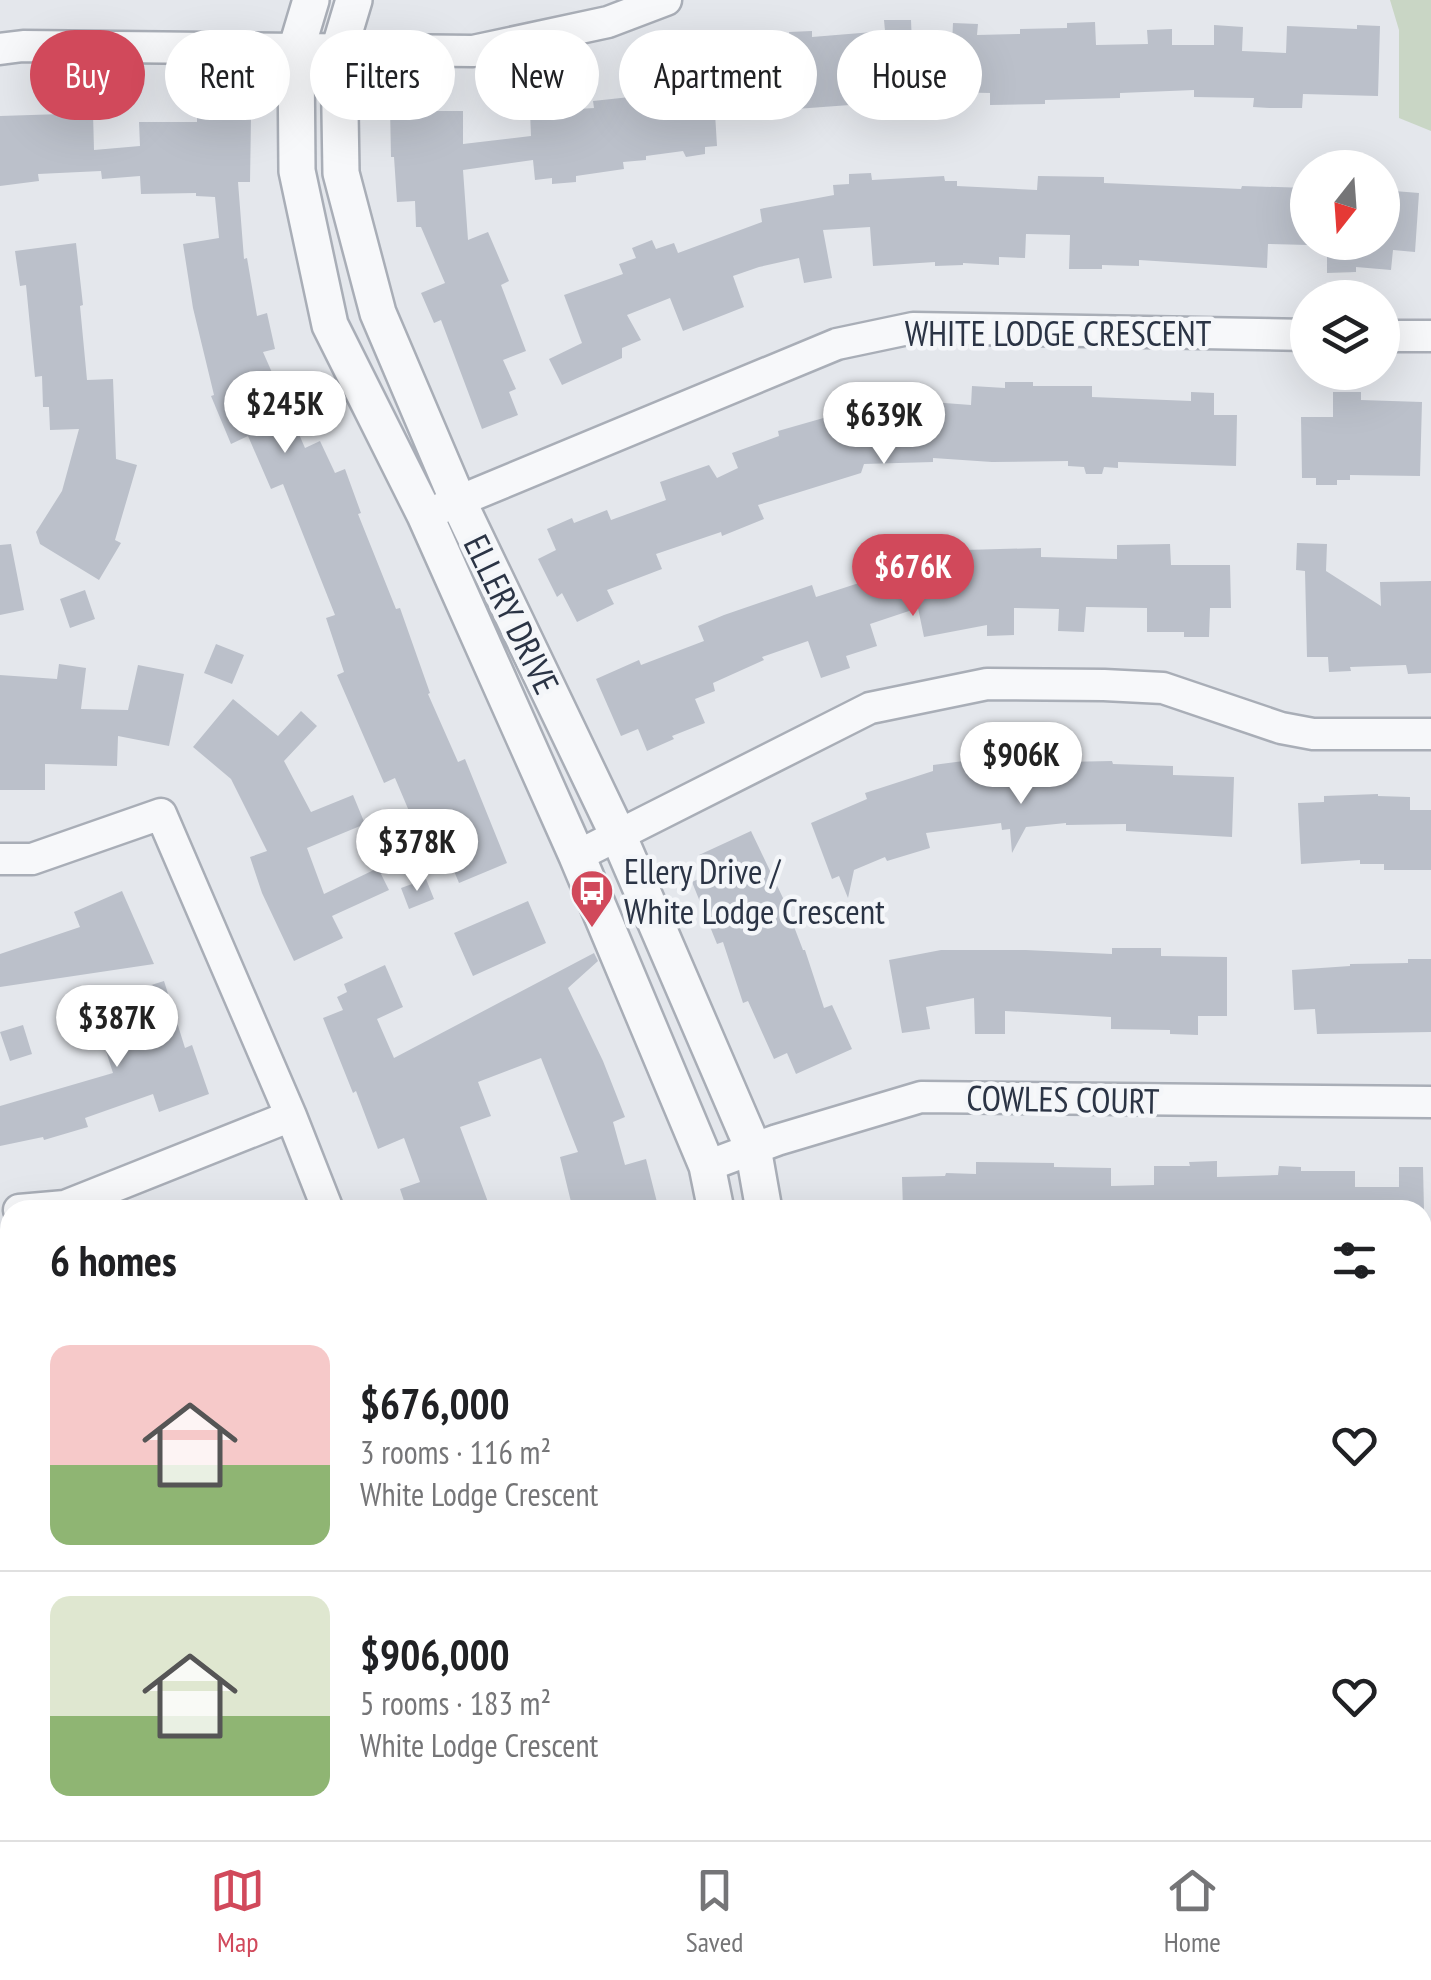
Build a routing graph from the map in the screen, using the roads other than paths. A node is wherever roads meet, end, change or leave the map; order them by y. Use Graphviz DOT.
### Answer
graph roads {
  1 [pos="311,0"];
  2 [pos="354,0"];
  3 [pos="666,0"];
  4 [pos="345,30"];
  5 [pos="0,48"];
  6 [pos="296,50"];
  7 [pos="310,50"];
  8 [pos="455,51"];
  9 [pos="340,120"];
  10 [pos="1290,334"];
  11 [pos="1400,336"];
  12 [pos="1431,336"];
  13 [pos="458,501"];
  14 [pos="425,516"];
  15 [pos="1431,734"];
  16 [pos="618,836"];
  17 [pos="577,856"];
  18 [pos="0,859"];
  19 [pos="1431,1102"];
  20 [pos="292,1116"];
  21 [pos="753,1148"];
  22 [pos="706,1166"];
  23 [pos="80,1200"];
  24 [pos="324,1200"];
  25 [pos="714,1200"];
  26 [pos="762,1200"];
  1 -- 6 [label="street, ELLERY DRIVE"];
  2 -- 4 [label="street, ELLERY DRIVE"];
  3 -- 8 [label="street"];
  5 -- 6 [label="street"];
  6 -- 7 [label="street"];
  6 -- 14 [label="street, ELLERY DRIVE"];
  9 -- 13 [label="street, ELLERY DRIVE"];
  10 -- 13 [label="street, WHITE LODGE CRESCENT"];
  11 -- 12 [label="street"];
  13 -- 14 [label="street, WHITE LODGE CRESCENT"];
  13 -- 16 [label="street, ELLERY DRIVE"];
  14 -- 17 [label="street, ELLERY DRIVE"];
  15 -- 16 [label="street"];
  16 -- 17 [label="street"];
  16 -- 21 [label="street, ELLERY DRIVE"];
  17 -- 22 [label="street, ELLERY DRIVE"];
  18 -- 20 [label="street"];
  19 -- 21 [label="street, COWLES COURT"];
  20 -- 23 [label="street"];
  20 -- 24 [label="street"];
  21 -- 22 [label="street, COWLES COURT"];
  21 -- 26 [label="street, ELLERY DRIVE"];
  22 -- 25 [label="street, ELLERY DRIVE"];
}
